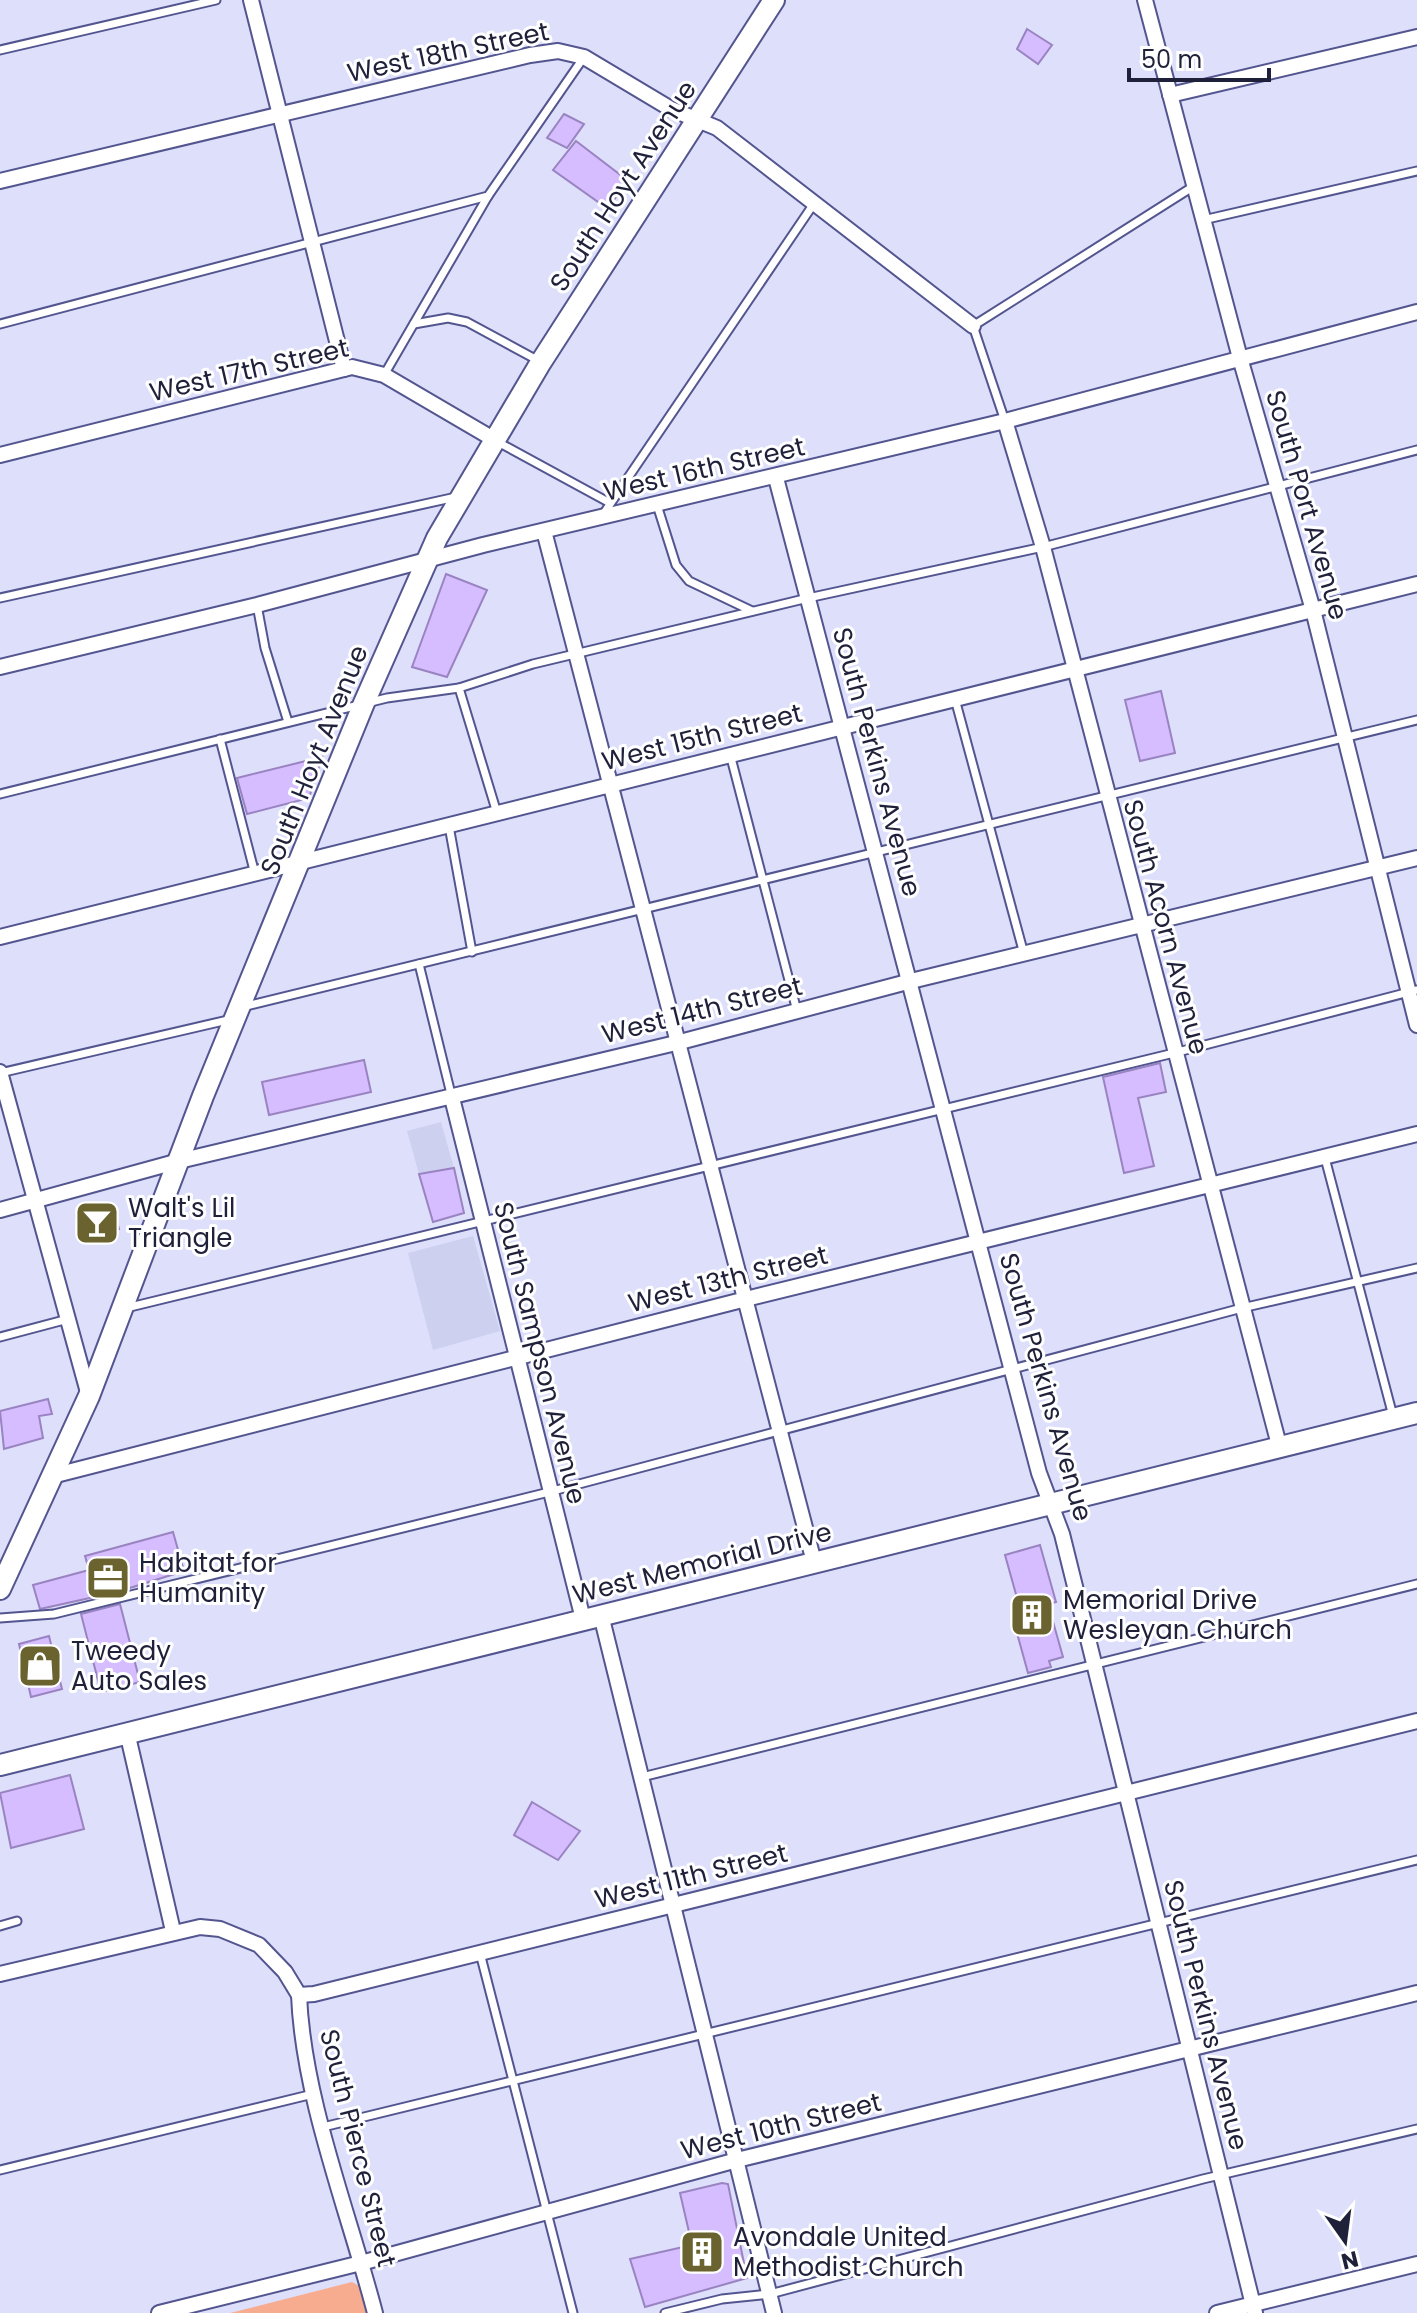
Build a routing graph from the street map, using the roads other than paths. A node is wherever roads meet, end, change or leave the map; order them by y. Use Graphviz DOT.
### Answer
graph roads {
  1 [pos="216,0"];
  2 [pos="251,0"];
  3 [pos="774,0"];
  4 [pos="1145,0"];
  5 [pos="1417,37"];
  6 [pos="0,50"];
  7 [pos="584,57"];
  8 [pos="1170,95"];
  9 [pos="280,112"];
  10 [pos="697,120"];
  11 [pos="1417,171"];
  12 [pos="0,181"];
  13 [pos="1194,186"];
  14 [pos="488,196"];
  15 [pos="815,202"];
  16 [pos="1203,220"];
  17 [pos="313,244"];
  18 [pos="1417,312"];
  19 [pos="0,324"];
  20 [pos="413,324"];
  21 [pos="973,326"];
  22 [pos="1240,358"];
  23 [pos="541,362"];
  24 [pos="344,369"];
  25 [pos="384,375"];
  26 [pos="1005,421"];
  27 [pos="495,440"];
  28 [pos="1417,450"];
  29 [pos="0,455"];
  30 [pos="776,478"];
  31 [pos="1279,487"];
  32 [pos="462,496"];
  33 [pos="610,503"];
  34 [pos="657,505"];
  35 [pos="600,518"];
  36 [pos="544,531"];
  37 [pos="1043,547"];
  38 [pos="427,561"];
  39 [pos="1417,584"];
  40 [pos="0,598"];
  41 [pos="808,598"];
  42 [pos="257,605"];
  43 [pos="1313,610"];
  44 [pos="752,611"];
  45 [pos="577,654"];
  46 [pos="0,667"];
  47 [pos="1075,670"];
  48 [pos="459,688"];
  49 [pos="955,699"];
  50 [pos="364,703"];
  51 [pos="1417,720"];
  52 [pos="288,722"];
  53 [pos="844,725"];
  54 [pos="220,739"];
  55 [pos="1344,739"];
  56 [pos="730,754"];
  57 [pos="612,785"];
  58 [pos="0,794"];
  59 [pos="1107,795"];
  60 [pos="497,813"];
  61 [pos="448,824"];
  62 [pos="989,825"];
  63 [pos="876,854"];
  64 [pos="1417,858"];
  65 [pos="300,862"];
  66 [pos="1379,867"];
  67 [pos="255,874"];
  68 [pos="764,881"];
  69 [pos="645,910"];
  70 [pos="1139,925"];
  71 [pos="0,937"];
  72 [pos="472,952"];
  73 [pos="1024,954"];
  74 [pos="419,964"];
  75 [pos="911,981"];
  76 [pos="1413,991"];
  77 [pos="797,1011"];
  78 [pos="238,1013"];
  79 [pos="1417,1025"];
  80 [pos="680,1042"];
  81 [pos="1174,1053"];
  82 [pos="0,1072"];
  83 [pos="452,1098"];
  84 [pos="944,1109"];
  85 [pos="1417,1134"];
  86 [pos="1325,1156"];
  87 [pos="179,1161"];
  88 [pos="712,1165"];
  89 [pos="1210,1185"];
  90 [pos="37,1201"];
  91 [pos="0,1210"];
  92 [pos="482,1220"];
  93 [pos="980,1244"];
  94 [pos="1417,1268"];
  95 [pos="1360,1281"];
  96 [pos="746,1299"];
  97 [pos="1242,1308"];
  98 [pos="124,1309"];
  99 [pos="68,1319"];
  100 [pos="0,1337"];
  101 [pos="515,1357"];
  102 [pos="1012,1367"];
  103 [pos="89,1396"];
  104 [pos="1417,1413"];
  105 [pos="1393,1419"];
  106 [pos="782,1430"];
  107 [pos="1279,1445"];
  108 [pos="52,1476"];
  109 [pos="549,1492"];
  110 [pos="1051,1505"];
  111 [pos="814,1562"];
  112 [pos="1417,1584"];
  113 [pos="0,1589"];
  114 [pos="592,1617"];
  115 [pos="0,1618"];
  116 [pos="1094,1664"];
  117 [pos="1417,1721"];
  118 [pos="127,1732"];
  119 [pos="0,1765"];
  120 [pos="642,1777"];
  121 [pos="1126,1792"];
  122 [pos="1417,1860"];
  123 [pos="673,1905"];
  124 [pos="17,1921"];
  125 [pos="1159,1925"];
  126 [pos="0,1926"];
  127 [pos="173,1931"];
  128 [pos="480,1953"];
  129 [pos="0,1974"];
  130 [pos="1417,1993"];
  131 [pos="299,1995"];
  132 [pos="705,2033"];
  133 [pos="1190,2049"];
  134 [pos="514,2080"];
  135 [pos="315,2093"];
  136 [pos="323,2127"];
  137 [pos="1417,2129"];
  138 [pos="737,2160"];
  139 [pos="0,2170"];
  140 [pos="1221,2175"];
  141 [pos="548,2213"];
  142 [pos="361,2263"];
  143 [pos="1417,2264"];
  144 [pos="770,2294"];
  145 [pos="1254,2309"];
  146 [pos="159,2313"];
  147 [pos="375,2313"];
  148 [pos="573,2313"];
  149 [pos="665,2313"];
  150 [pos="774,2313"];
  151 [pos="1217,2313"];
  1 -- 6 [label="lane"];
  2 -- 9 [label="street"];
  3 -- 10 [label="main road, South Hoyt Avenue"];
  4 -- 8 [label="street, South Port Avenue"];
  5 -- 8 [label="street"];
  7 -- 9 [label="street, West 18th Street"];
  7 -- 10 [label="street, West 18th Street"];
  7 -- 14 [label="lane"];
  8 -- 13 [label="street, South Port Avenue"];
  9 -- 12 [label="street, West 18th Street"];
  9 -- 17 [label="street"];
  10 -- 15 [label="street, West 18th Street"];
  10 -- 23 [label="main road, South Hoyt Avenue"];
  11 -- 16 [label="lane"];
  13 -- 16 [label="street, South Port Avenue"];
  13 -- 21 [label="lane"];
  14 -- 17 [label="lane"];
  14 -- 20 [label="lane"];
  15 -- 21 [label="street, West 18th Street"];
  15 -- 33 [label="lane"];
  16 -- 22 [label="street, South Port Avenue"];
  17 -- 19 [label="lane"];
  17 -- 24 [label="street"];
  18 -- 22 [label="street, West 16th Street"];
  20 -- 23 [label="lane"];
  20 -- 25 [label="lane"];
  21 -- 26 [label="lane"];
  22 -- 26 [label="street, West 16th Street"];
  22 -- 31 [label="street, South Port Avenue"];
  23 -- 27 [label="main road, South Hoyt Avenue"];
  24 -- 25 [label="street, West 17th Street"];
  24 -- 29 [label="street, West 17th Street"];
  25 -- 27 [label="street, West 17th Street"];
  26 -- 30 [label="street, West 16th Street"];
  26 -- 37 [label="street, South Acorn Avenue"];
  27 -- 32 [label="main road, South Hoyt Avenue"];
  27 -- 33 [label="lane"];
  28 -- 31 [label="lane"];
  30 -- 34 [label="street, West 16th Street"];
  30 -- 41 [label="street, South Perkins Avenue"];
  31 -- 37 [label="lane"];
  31 -- 43 [label="street, South Port Avenue"];
  32 -- 38 [label="main road, South Hoyt Avenue"];
  32 -- 40 [label="lane"];
  33 -- 35 [label="lane"];
  34 -- 35 [label="street, West 16th Street"];
  34 -- 44 [label="lane"];
  35 -- 36 [label="street, West 16th Street"];
  36 -- 38 [label="street, West 16th Street"];
  36 -- 45 [label="street"];
  37 -- 41 [label="lane"];
  37 -- 47 [label="street, South Acorn Avenue"];
  38 -- 42 [label="street, West 16th Street"];
  38 -- 50 [label="main road, South Hoyt Avenue"];
  39 -- 43 [label="street, West 15th Street"];
  41 -- 44 [label="lane"];
  41 -- 53 [label="street, South Perkins Avenue"];
  42 -- 46 [label="street, West 16th Street"];
  42 -- 52 [label="lane"];
  43 -- 47 [label="street, West 15th Street"];
  43 -- 55 [label="street, South Port Avenue"];
  44 -- 45 [label="lane"];
  45 -- 48 [label="lane"];
  45 -- 57 [label="street"];
  47 -- 49 [label="street, West 15th Street"];
  47 -- 59 [label="street, South Acorn Avenue"];
  48 -- 50 [label="lane"];
  48 -- 60 [label="lane"];
  49 -- 53 [label="street, West 15th Street"];
  49 -- 62 [label="lane"];
  50 -- 52 [label="lane"];
  50 -- 65 [label="main road, South Hoyt Avenue"];
  51 -- 55 [label="lane"];
  52 -- 54 [label="lane"];
  53 -- 56 [label="street, West 15th Street"];
  53 -- 63 [label="street, South Perkins Avenue"];
  54 -- 58 [label="lane"];
  54 -- 67 [label="lane"];
  55 -- 59 [label="lane"];
  55 -- 66 [label="street, South Port Avenue"];
  56 -- 57 [label="street, West 15th Street"];
  56 -- 68 [label="lane"];
  57 -- 60 [label="street, West 15th Street"];
  57 -- 69 [label="street"];
  59 -- 62 [label="lane"];
  59 -- 70 [label="street, South Acorn Avenue"];
  60 -- 61 [label="street, West 15th Street"];
  61 -- 65 [label="street, West 15th Street"];
  61 -- 72 [label="lane"];
  62 -- 63 [label="lane"];
  62 -- 73 [label="lane"];
  63 -- 68 [label="lane"];
  63 -- 75 [label="street, South Perkins Avenue"];
  64 -- 66 [label="street, West 14th Street"];
  65 -- 67 [label="street, West 15th Street"];
  65 -- 78 [label="main road, South Hoyt Avenue"];
  66 -- 70 [label="street, West 14th Street"];
  66 -- 76 [label="street, South Port Avenue"];
  67 -- 71 [label="street, West 15th Street"];
  68 -- 69 [label="lane"];
  68 -- 77 [label="lane"];
  69 -- 72 [label="lane"];
  69 -- 80 [label="street"];
  70 -- 73 [label="street, West 14th Street"];
  70 -- 81 [label="street, South Acorn Avenue"];
  72 -- 74 [label="lane"];
  73 -- 75 [label="street, West 14th Street"];
  74 -- 78 [label="lane"];
  74 -- 83 [label="lane"];
  75 -- 77 [label="street, West 14th Street"];
  75 -- 84 [label="street, South Perkins Avenue"];
  76 -- 79 [label="street, South Port Avenue"];
  76 -- 81 [label="lane"];
  77 -- 80 [label="street, West 14th Street"];
  78 -- 82 [label="lane"];
  78 -- 87 [label="main road, South Hoyt Avenue"];
  80 -- 83 [label="street, West 14th Street"];
  80 -- 88 [label="street"];
  81 -- 84 [label="lane"];
  81 -- 89 [label="street, South Acorn Avenue"];
  82 -- 90 [label="street"];
  83 -- 87 [label="street, West 14th Street"];
  83 -- 92 [label="street, South Sampson Avenue"];
  84 -- 88 [label="lane"];
  84 -- 93 [label="street, South Perkins Avenue"];
  85 -- 86 [label="street, West 13th Street"];
  86 -- 89 [label="street, West 13th Street"];
  86 -- 95 [label="lane"];
  87 -- 90 [label="street, West 14th Street"];
  87 -- 98 [label="main road, South Hoyt Avenue"];
  88 -- 92 [label="lane"];
  88 -- 96 [label="street"];
  89 -- 93 [label="street, West 13th Street"];
  89 -- 97 [label="street, South Acorn Avenue"];
  90 -- 91 [label="street, West 14th Street"];
  90 -- 99 [label="street"];
  92 -- 98 [label="lane"];
  92 -- 101 [label="street, South Sampson Avenue"];
  93 -- 96 [label="street, West 13th Street"];
  93 -- 102 [label="street, South Perkins Avenue"];
  94 -- 95 [label="lane"];
  95 -- 97 [label="lane"];
  95 -- 105 [label="lane"];
  96 -- 101 [label="street, West 13th Street"];
  96 -- 106 [label="street"];
  97 -- 102 [label="lane"];
  97 -- 107 [label="street, South Acorn Avenue"];
  98 -- 103 [label="main road, South Hoyt Avenue"];
  99 -- 100 [label="lane"];
  99 -- 103 [label="street"];
  101 -- 108 [label="street, West 13th Street"];
  101 -- 109 [label="street, South Sampson Avenue"];
  102 -- 106 [label="lane"];
  102 -- 110 [label="street, South Perkins Avenue"];
  103 -- 108 [label="main road, South Hoyt Avenue"];
  104 -- 105 [label="main road, West Memorial Drive"];
  105 -- 107 [label="main road, West Memorial Drive"];
  106 -- 109 [label="lane"];
  106 -- 111 [label="street"];
  107 -- 110 [label="main road, West Memorial Drive"];
  108 -- 113 [label="main road, South Hoyt Avenue"];
  109 -- 114 [label="street, South Sampson Avenue"];
  109 -- 115 [label="lane"];
  110 -- 111 [label="main road, West Memorial Drive"];
  110 -- 116 [label="street, South Perkins Avenue"];
  111 -- 114 [label="main road, West Memorial Drive"];
  112 -- 116 [label="lane"];
  114 -- 118 [label="main road, West Memorial Drive"];
  114 -- 120 [label="street, South Sampson Avenue"];
  116 -- 120 [label="lane"];
  116 -- 121 [label="street, South Perkins Avenue"];
  117 -- 121 [label="street, West 11th Street"];
  118 -- 119 [label="main road, West Memorial Drive"];
  118 -- 127 [label="street"];
  120 -- 123 [label="street, South Sampson Avenue"];
  121 -- 123 [label="street, West 11th Street"];
  121 -- 125 [label="street, South Perkins Avenue"];
  122 -- 125 [label="lane"];
  123 -- 128 [label="street, West 11th Street"];
  123 -- 132 [label="street, South Sampson Avenue"];
  124 -- 126 [label="lane"];
  125 -- 132 [label="lane"];
  125 -- 133 [label="street, South Perkins Avenue"];
  127 -- 129 [label="street"];
  127 -- 131 [label="street"];
  128 -- 131 [label="street, West 11th Street"];
  128 -- 134 [label="lane"];
  130 -- 133 [label="street, West 10th Street"];
  131 -- 135 [label="street, South Pierce Street"];
  132 -- 134 [label="lane"];
  132 -- 138 [label="street, South Sampson Avenue"];
  133 -- 138 [label="street, West 10th Street"];
  133 -- 140 [label="street, South Perkins Avenue"];
  134 -- 136 [label="lane"];
  134 -- 141 [label="lane"];
  135 -- 136 [label="street, South Pierce Street"];
  135 -- 139 [label="lane"];
  136 -- 142 [label="street, South Pierce Street"];
  137 -- 140 [label="lane"];
  138 -- 141 [label="street, West 10th Street"];
  138 -- 144 [label="street, South Sampson Avenue"];
  140 -- 144 [label="lane"];
  140 -- 145 [label="street, South Perkins Avenue"];
  141 -- 142 [label="street, West 10th Street"];
  141 -- 148 [label="lane"];
  142 -- 146 [label="street, West 10th Street"];
  142 -- 147 [label="street, South Pierce Street"];
  143 -- 145 [label="street"];
  144 -- 149 [label="lane"];
  144 -- 150 [label="street, South Sampson Avenue"];
  145 -- 151 [label="street"];
}
